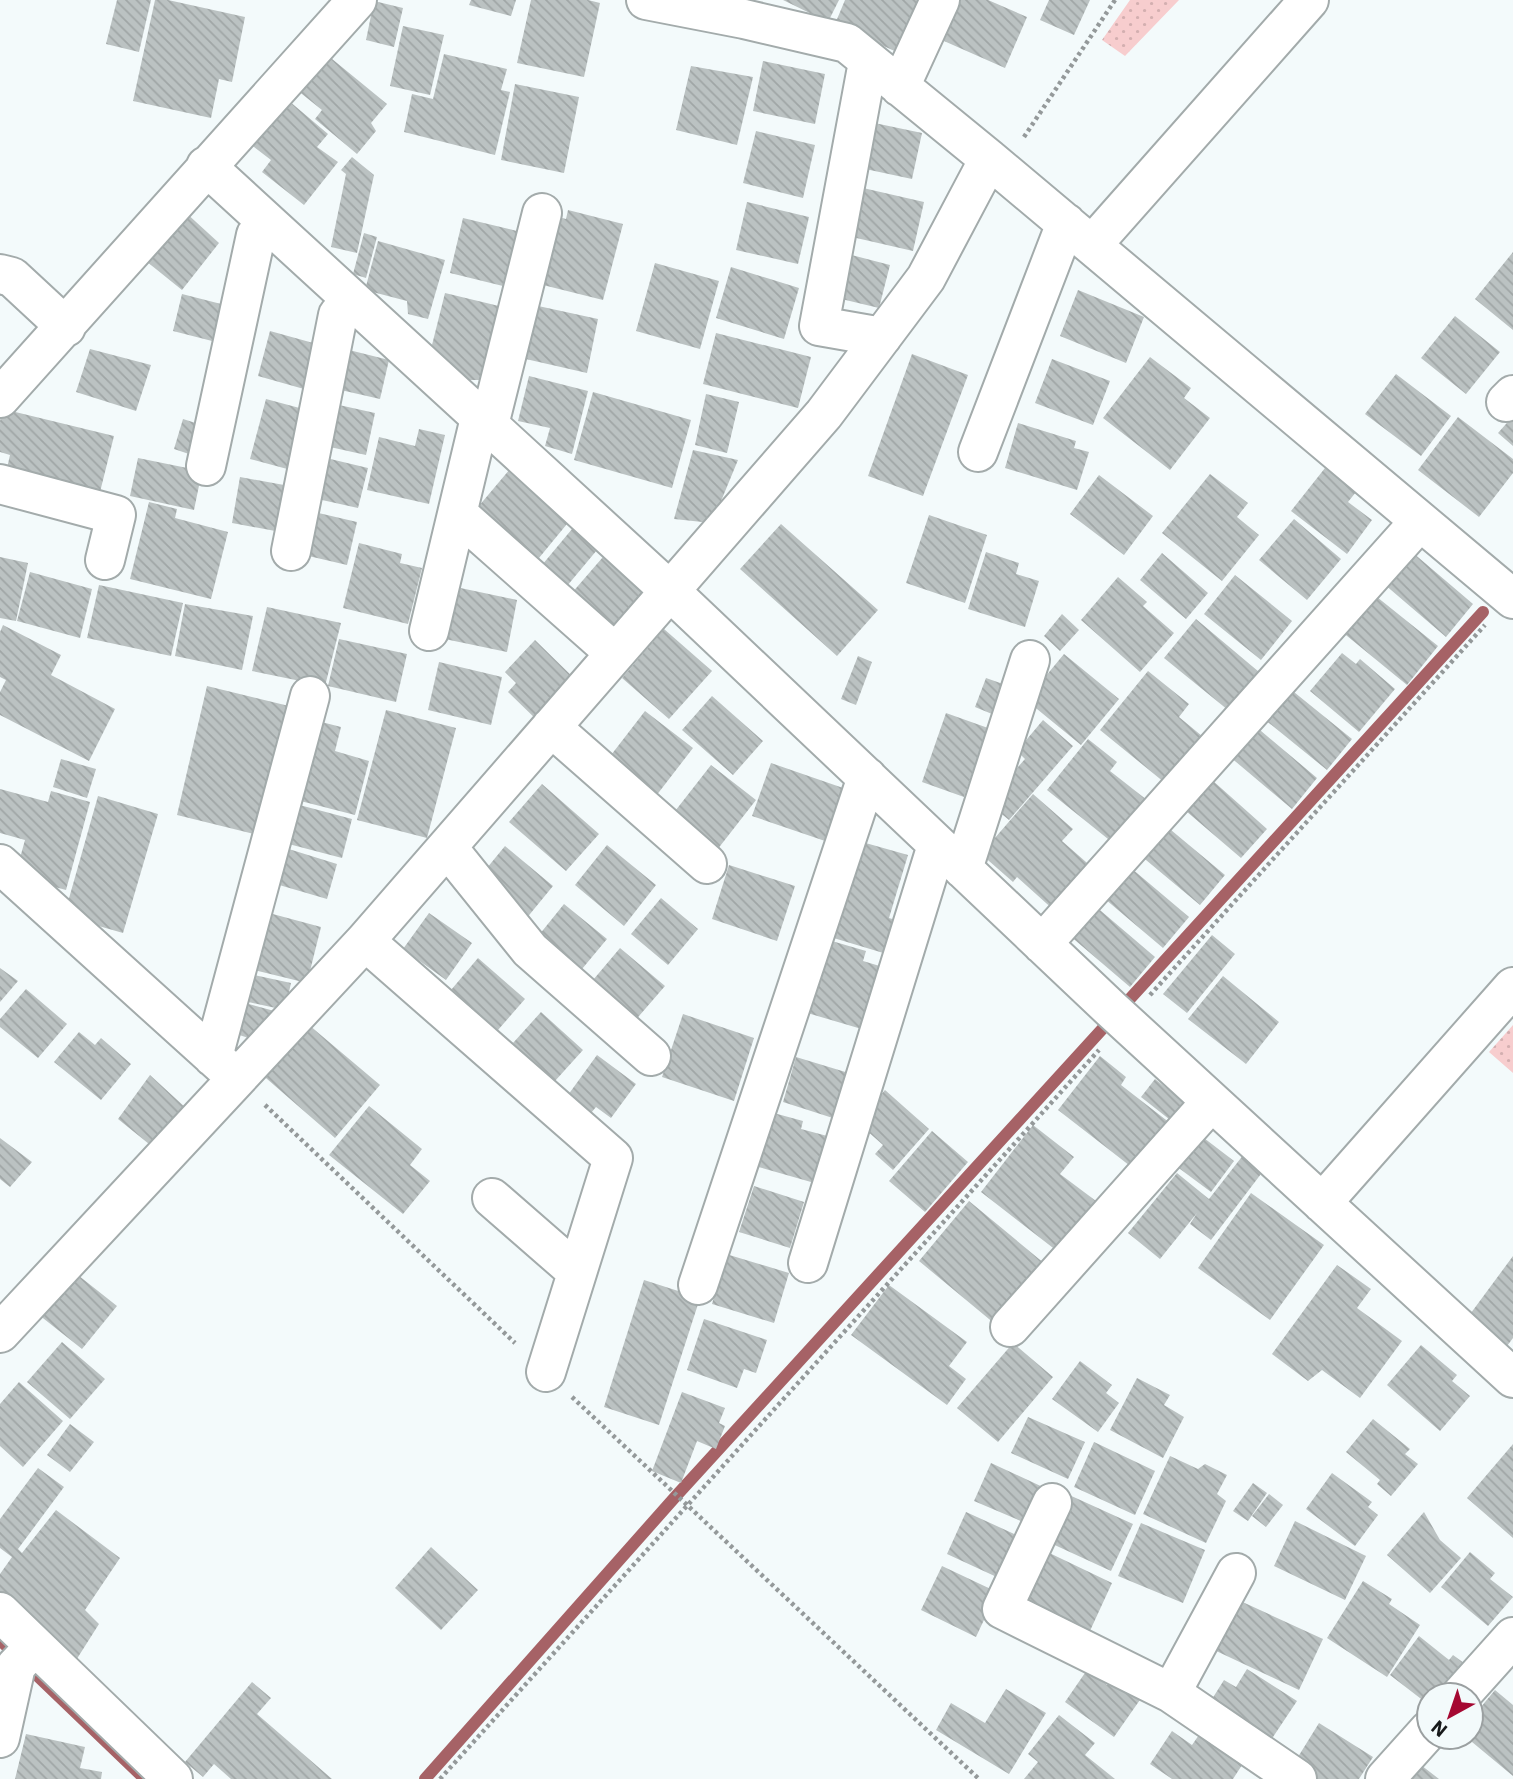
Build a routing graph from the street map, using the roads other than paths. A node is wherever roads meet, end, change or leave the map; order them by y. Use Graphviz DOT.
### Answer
graph roads {
  1 [pos="357,0"];
  2 [pos="646,0"];
  3 [pos="940,0"];
  4 [pos="1305,1"];
  5 [pos="748,9"];
  6 [pos="868,61"];
  7 [pos="900,86"];
  8 [pos="996,164"];
  9 [pos="206,166"];
  10 [pos="542,213"];
  11 [pos="262,229"];
  12 [pos="1079,234"];
  13 [pos="0,274"];
  14 [pos="344,307"];
  15 [pos="57,319"];
  16 [pos="882,337"];
  17 [pos="0,398"];
  18 [pos="485,422"];
  19 [pos="978,452"];
  20 [pos="206,466"];
  21 [pos="0,484"];
  22 [pos="458,514"];
  23 [pos="1420,521"];
  24 [pos="291,551"];
  25 [pos="104,560"];
  26 [pos="670,591"];
  27 [pos="1511,598"];
  28 [pos="429,631"];
  29 [pos="615,653"];
  30 [pos="1030,660"];
  31 [pos="310,695"];
  32 [pos="551,727"];
  33 [pos="867,777"];
  34 [pos="447,847"];
  35 [pos="950,857"];
  36 [pos="0,864"];
  37 [pos="707,864"];
  38 [pos="365,941"];
  39 [pos="1042,944"];
  40 [pos="1513,987"];
  41 [pos="651,1056"];
  42 [pos="225,1068"];
  43 [pos="1205,1110"];
  44 [pos="492,1198"];
  45 [pos="1322,1203"];
  46 [pos="808,1264"];
  47 [pos="577,1272"];
  48 [pos="698,1285"];
  49 [pos="1010,1327"];
  50 [pos="0,1333"];
  51 [pos="546,1372"];
  52 [pos="1513,1378"];
  53 [pos="1052,1503"];
  54 [pos="1236,1573"];
  55 [pos="0,1612"];
  56 [pos="1513,1637"];
  57 [pos="25,1656"];
  58 [pos="1474,1681"];
  59 [pos="1171,1693"];
  60 [pos="0,1738"];
  61 [pos="1415,1746"];
  62 [pos="173,1779"];
  63 [pos="1297,1779"];
  64 [pos="1385,1779"];
  1 -- 9 [label="street"];
  2 -- 5 [label="street"];
  3 -- 7 [label="street"];
  4 -- 12 [label="street"];
  5 -- 6 [label="street"];
  6 -- 7 [label="street"];
  6 -- 16 [label="street"];
  7 -- 8 [label="street"];
  8 -- 12 [label="street"];
  8 -- 16 [label="street"];
  9 -- 11 [label="street"];
  9 -- 15 [label="street"];
  10 -- 18 [label="street"];
  11 -- 14 [label="street"];
  11 -- 20 [label="street"];
  12 -- 19 [label="street"];
  12 -- 23 [label="street"];
  13 -- 15 [label="street"];
  14 -- 18 [label="street"];
  14 -- 24 [label="street"];
  15 -- 17 [label="street"];
  16 -- 26 [label="street"];
  18 -- 22 [label="street"];
  18 -- 26 [label="street"];
  21 -- 25 [label="street"];
  22 -- 28 [label="street"];
  22 -- 29 [label="street"];
  23 -- 27 [label="street"];
  23 -- 39 [label="street"];
  26 -- 29 [label="street"];
  26 -- 33 [label="street"];
  29 -- 32 [label="street"];
  30 -- 35 [label="street"];
  31 -- 42 [label="street"];
  32 -- 34 [label="street"];
  32 -- 37 [label="street"];
  33 -- 35 [label="street"];
  33 -- 48 [label="street"];
  34 -- 38 [label="street"];
  34 -- 41 [label="street"];
  35 -- 39 [label="street"];
  35 -- 46 [label="street"];
  36 -- 42 [label="street"];
  38 -- 42 [label="street"];
  38 -- 47 [label="street"];
  39 -- 43 [label="street"];
  40 -- 45 [label="street"];
  42 -- 50 [label="street"];
  43 -- 45 [label="street"];
  43 -- 49 [label="street"];
  44 -- 47 [label="street"];
  45 -- 52 [label="street"];
  47 -- 51 [label="street"];
  53 -- 59 [label="street"];
  54 -- 59 [label="street"];
  55 -- 57 [label="street"];
  56 -- 58 [label="street"];
  57 -- 60 [label="street"];
  57 -- 62 [label="street"];
  59 -- 63 [label="street"];
  61 -- 64 [label="street"];
}
